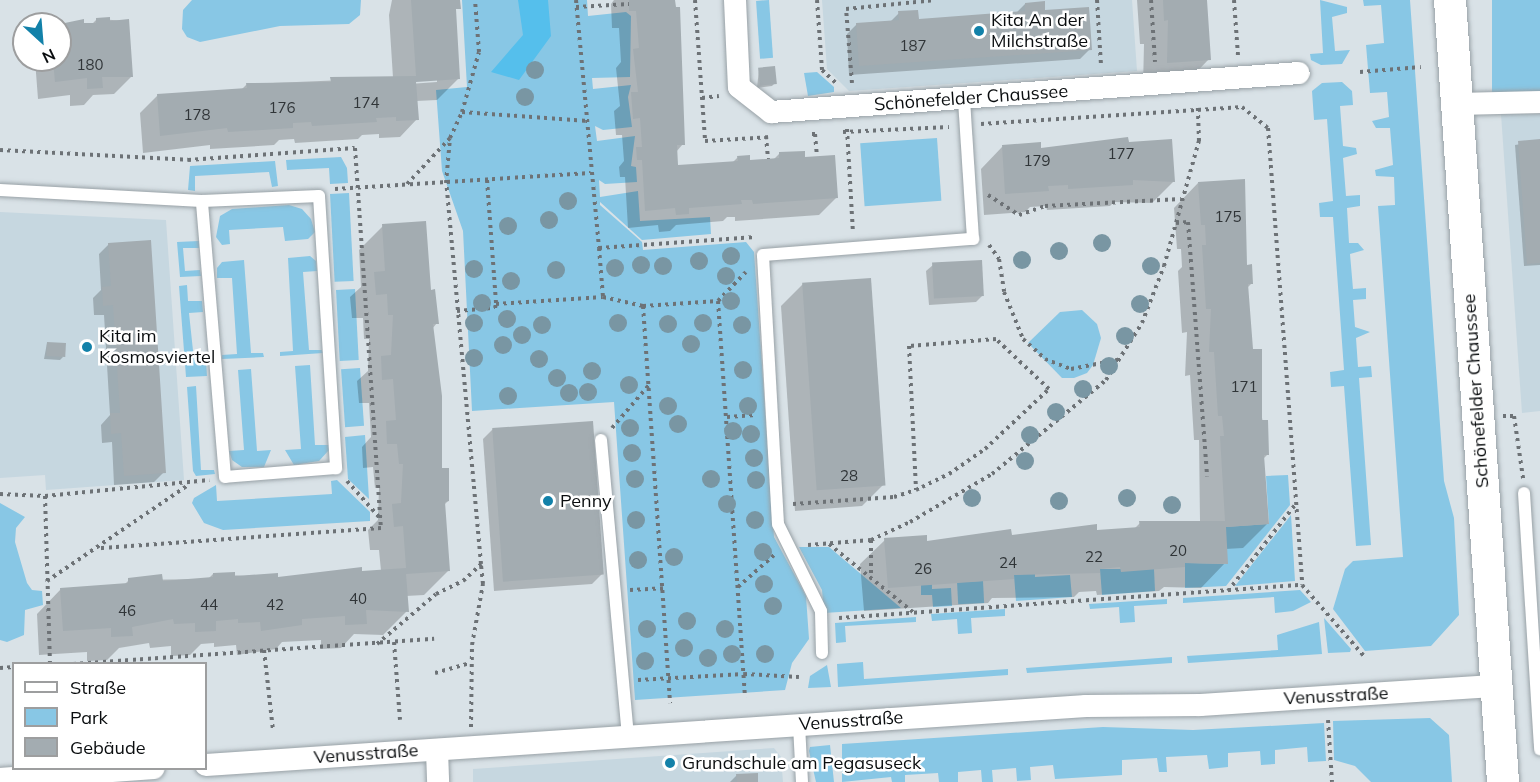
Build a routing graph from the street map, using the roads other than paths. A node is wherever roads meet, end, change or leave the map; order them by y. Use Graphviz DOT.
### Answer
graph roads {
  1 [pos="735,0"];
  2 [pos="1450,0"];
  3 [pos="1299,73"];
  4 [pos="964,98"];
  5 [pos="1540,102"];
  6 [pos="1458,104"];
  7 [pos="0,190"];
  8 [pos="202,201"];
  9 [pos="601,440"];
  10 [pos="1524,494"];
  11 [pos="822,653"];
  12 [pos="1497,686"];
  13 [pos="799,725"];
  14 [pos="628,737"];
  15 [pos="436,750"];
  16 [pos="1540,750"];
  17 [pos="207,765"];
  18 [pos="126,770"];
  19 [pos="0,779"];
  20 [pos="438,782"];
  21 [pos="802,782"];
  22 [pos="1503,782"];
  1 -- 4 [label="street, Schönefelder Chaussee"];
  2 -- 6 [label="main road, Schönefelder Chaussee"];
  3 -- 4 [label="street, Schönefelder Chaussee"];
  4 -- 11 [label="lane"];
  5 -- 6 [label="street"];
  6 -- 12 [label="main road, Schönefelder Chaussee"];
  7 -- 8 [label="lane"];
  8 -- 8 [label="lane"];
  9 -- 14 [label="lane"];
  10 -- 16 [label="lane"];
  12 -- 13 [label="street, Venusstraße"];
  12 -- 22 [label="main road, Schönefelder Chaussee"];
  13 -- 14 [label="street, Venusstraße"];
  13 -- 21 [label="lane"];
  14 -- 15 [label="street, Venusstraße"];
  15 -- 17 [label="street, Venusstraße"];
  15 -- 20 [label="street"];
  18 -- 19 [label="street"];
}
